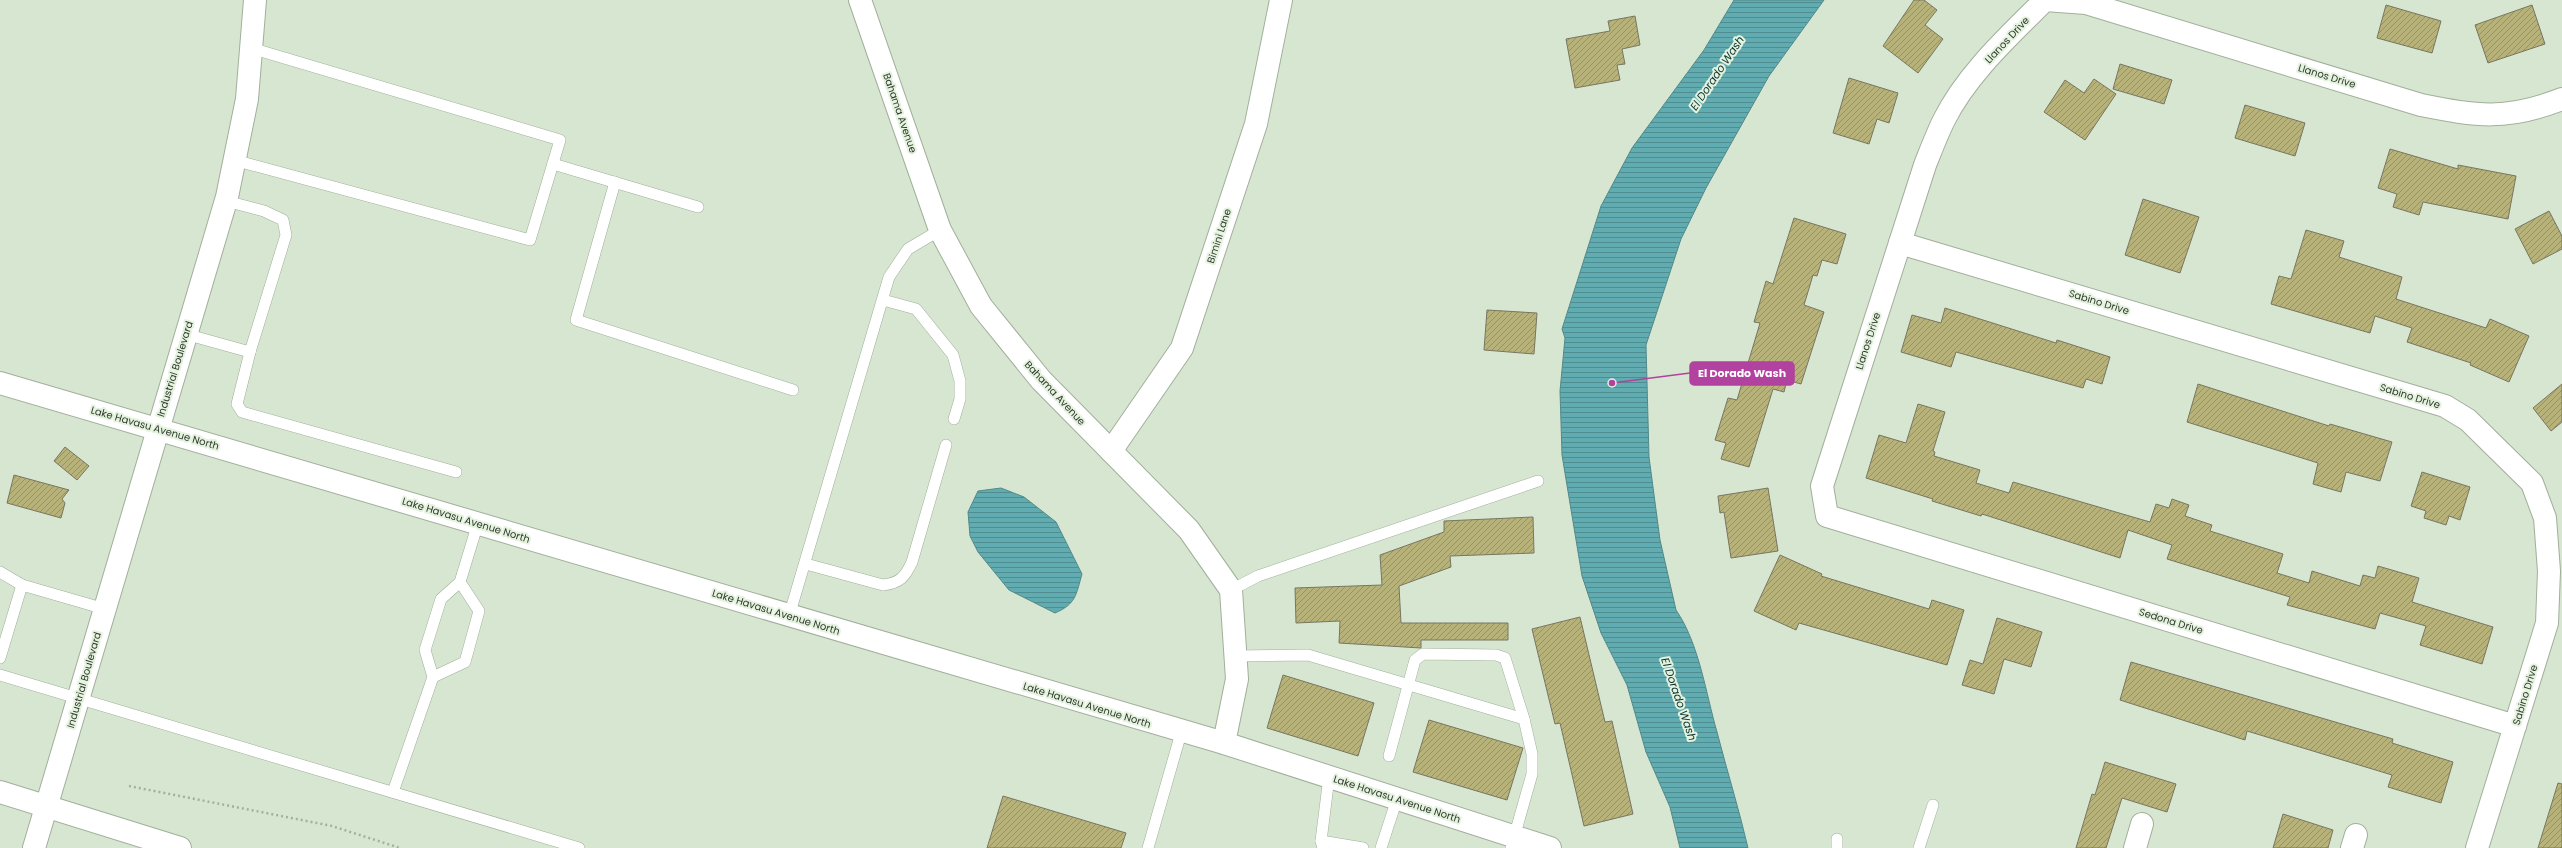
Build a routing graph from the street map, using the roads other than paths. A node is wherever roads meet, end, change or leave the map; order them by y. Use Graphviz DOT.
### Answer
graph roads {
  1 [pos="255,0"];
  2 [pos="860,0"];
  3 [pos="1280,0"];
  4 [pos="251,48"];
  5 [pos="2562,100"];
  6 [pos="234,160"];
  7 [pos="553,164"];
  8 [pos="615,182"];
  9 [pos="226,201"];
  10 [pos="698,206"];
  11 [pos="940,230"];
  12 [pos="1900,243"];
  13 [pos="882,300"];
  14 [pos="185,334"];
  15 [pos="250,352"];
  16 [pos="0,383"];
  17 [pos="793,390"];
  18 [pos="954,419"];
  19 [pos="157,428"];
  20 [pos="946,445"];
  21 [pos="1111,451"];
  22 [pos="456,472"];
  23 [pos="1538,481"];
  24 [pos="1827,516"];
  25 [pos="478,524"];
  26 [pos="806,564"];
  27 [pos="0,572"];
  28 [pos="460,582"];
  29 [pos="22,585"];
  30 [pos="1231,590"];
  31 [pos="106,609"];
  32 [pos="789,616"];
  33 [pos="1236,656"];
  34 [pos="0,658"];
  35 [pos="0,675"];
  36 [pos="433,677"];
  37 [pos="1409,685"];
  38 [pos="80,697"];
  39 [pos="1524,719"];
  40 [pos="2515,726"];
  41 [pos="1181,733"];
  42 [pos="1224,743"];
  43 [pos="1389,756"];
  44 [pos="1329,777"];
  45 [pos="0,792"];
  46 [pos="393,792"];
  47 [pos="1397,799"];
  48 [pos="1933,805"];
  49 [pos="47,807"];
  50 [pos="2142,824"];
  51 [pos="1513,842"];
  52 [pos="1322,844"];
  53 [pos="34,848"];
  54 [pos="180,848"];
  55 [pos="579,848"];
  56 [pos="1148,848"];
  57 [pos="1363,848"];
  58 [pos="1381,848"];
  59 [pos="1550,848"];
  60 [pos="1919,848"];
  61 [pos="2135,848"];
  62 [pos="2477,848"];
  1 -- 4 [label="main road, Industrial Boulevard"];
  2 -- 11 [label="main road, Bahama Avenue"];
  3 -- 21 [label="main road, Bimini Lane"];
  4 -- 6 [label="main road, Industrial Boulevard"];
  4 -- 7 [label="lane"];
  5 -- 12 [label="main road, Llanos Drive"];
  6 -- 7 [label="lane"];
  6 -- 9 [label="main road, Industrial Boulevard"];
  7 -- 8 [label="lane"];
  8 -- 10 [label="lane"];
  8 -- 17 [label="lane"];
  9 -- 14 [label="main road, Industrial Boulevard"];
  9 -- 15 [label="lane"];
  11 -- 13 [label="lane"];
  11 -- 21 [label="main road, Bahama Avenue"];
  12 -- 24 [label="main road, Llanos Drive"];
  12 -- 40 [label="main road, Sabino Drive"];
  13 -- 18 [label="lane"];
  13 -- 26 [label="lane"];
  14 -- 15 [label="lane"];
  14 -- 19 [label="main road, Industrial Boulevard"];
  15 -- 22 [label="lane"];
  16 -- 19 [label="main road, Lake Havasu Avenue North"];
  19 -- 25 [label="main road, Lake Havasu Avenue North"];
  19 -- 31 [label="main road, Industrial Boulevard"];
  20 -- 26 [label="lane"];
  21 -- 30 [label="main road, Bahama Avenue"];
  23 -- 30 [label="lane"];
  24 -- 40 [label="main road, Sedona Drive"];
  25 -- 28 [label="lane"];
  25 -- 32 [label="main road, Lake Havasu Avenue North"];
  26 -- 32 [label="lane"];
  27 -- 29 [label="lane"];
  28 -- 36 [label="lane"];
  28 -- 36 [label="lane"];
  29 -- 31 [label="lane"];
  29 -- 34 [label="lane"];
  30 -- 33 [label="main road"];
  31 -- 38 [label="main road, Industrial Boulevard"];
  32 -- 41 [label="main road, Lake Havasu Avenue North"];
  33 -- 37 [label="lane"];
  33 -- 42 [label="main road"];
  35 -- 38 [label="lane"];
  36 -- 46 [label="lane"];
  37 -- 39 [label="lane"];
  37 -- 39 [label="lane"];
  37 -- 43 [label="lane"];
  38 -- 46 [label="lane"];
  38 -- 49 [label="main road, Industrial Boulevard"];
  39 -- 51 [label="lane"];
  40 -- 62 [label="main road, Sabino Drive"];
  41 -- 42 [label="main road, Lake Havasu Avenue North"];
  41 -- 56 [label="lane"];
  42 -- 44 [label="main road, Lake Havasu Avenue North"];
  44 -- 47 [label="main road, Lake Havasu Avenue North"];
  44 -- 52 [label="lane"];
  45 -- 49 [label="main road"];
  46 -- 55 [label="lane"];
  47 -- 51 [label="main road, Lake Havasu Avenue North"];
  47 -- 58 [label="lane"];
  48 -- 60 [label="lane"];
  49 -- 53 [label="main road, Industrial Boulevard"];
  49 -- 54 [label="main road"];
  50 -- 61 [label="main road"];
  51 -- 59 [label="main road, Lake Havasu Avenue North"];
  52 -- 57 [label="lane"];
}
